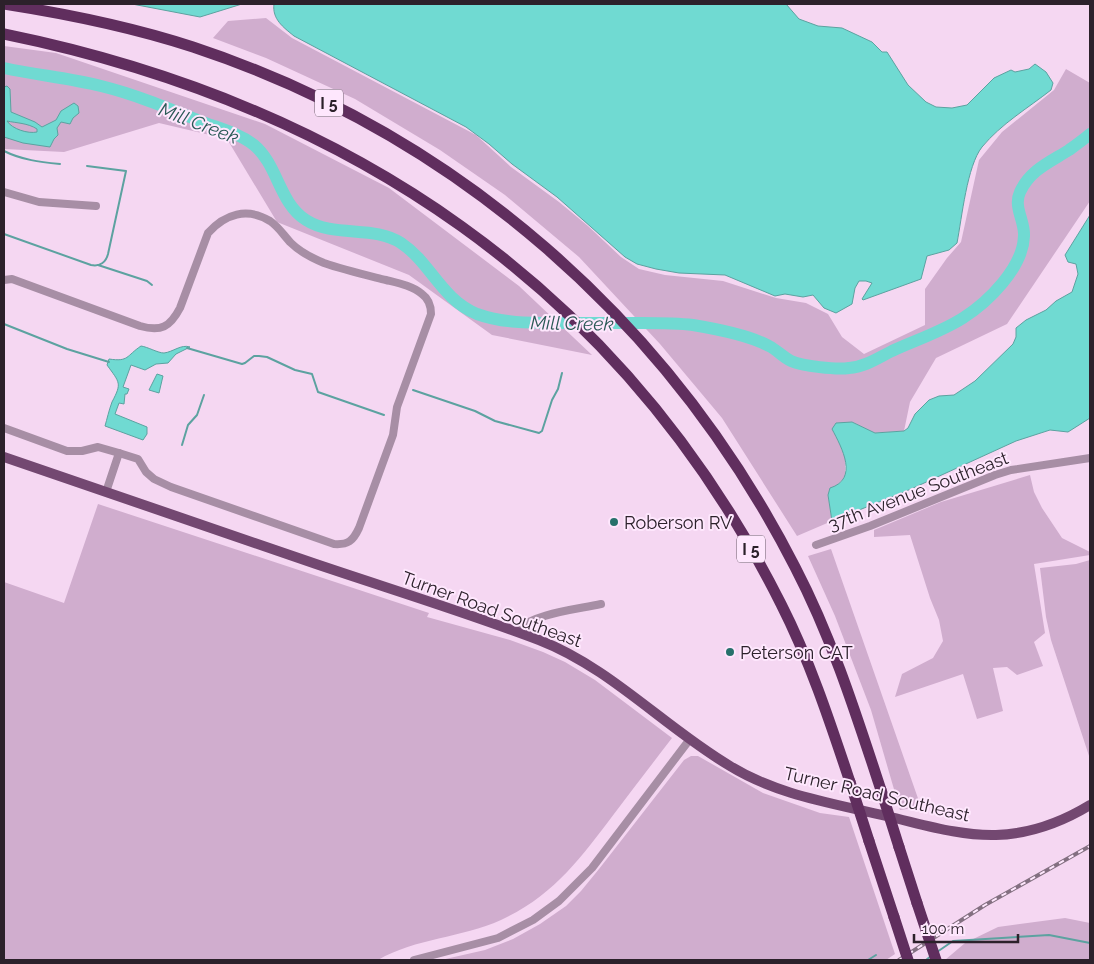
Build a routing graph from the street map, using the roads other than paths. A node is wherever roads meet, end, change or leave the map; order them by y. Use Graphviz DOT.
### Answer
graph roads {
  1 [pos="4,4"];
  2 [pos="4,34"];
  3 [pos="4,192"];
  4 [pos="96,206"];
  5 [pos="4,280"];
  6 [pos="4,428"];
  7 [pos="119,453"];
  8 [pos="4,457"];
  9 [pos="1090,458"];
  10 [pos="106,492"];
  11 [pos="816,545"];
  12 [pos="601,604"];
  13 [pos="514,631"];
  14 [pos="690,739"];
  15 [pos="1090,805"];
  16 [pos="414,960"];
  17 [pos="908,960"];
  18 [pos="936,960"];
  1 -- 18 [label="highway, I 5, bridge"];
  2 -- 17 [label="highway, I 5, bridge"];
  3 -- 4 [label="street"];
  5 -- 7 [label="street"];
  6 -- 7 [label="street"];
  7 -- 10 [label="street"];
  8 -- 10 [label="main road, Turner Road Southeast"];
  9 -- 11 [label="street, 37th Avenue Southeast"];
  10 -- 13 [label="main road, Turner Road Southeast"];
  12 -- 13 [label="street"];
  13 -- 14 [label="main road, Turner Road Southeast"];
  14 -- 15 [label="main road, Turner Road Southeast"];
  14 -- 16 [label="street"];
}
